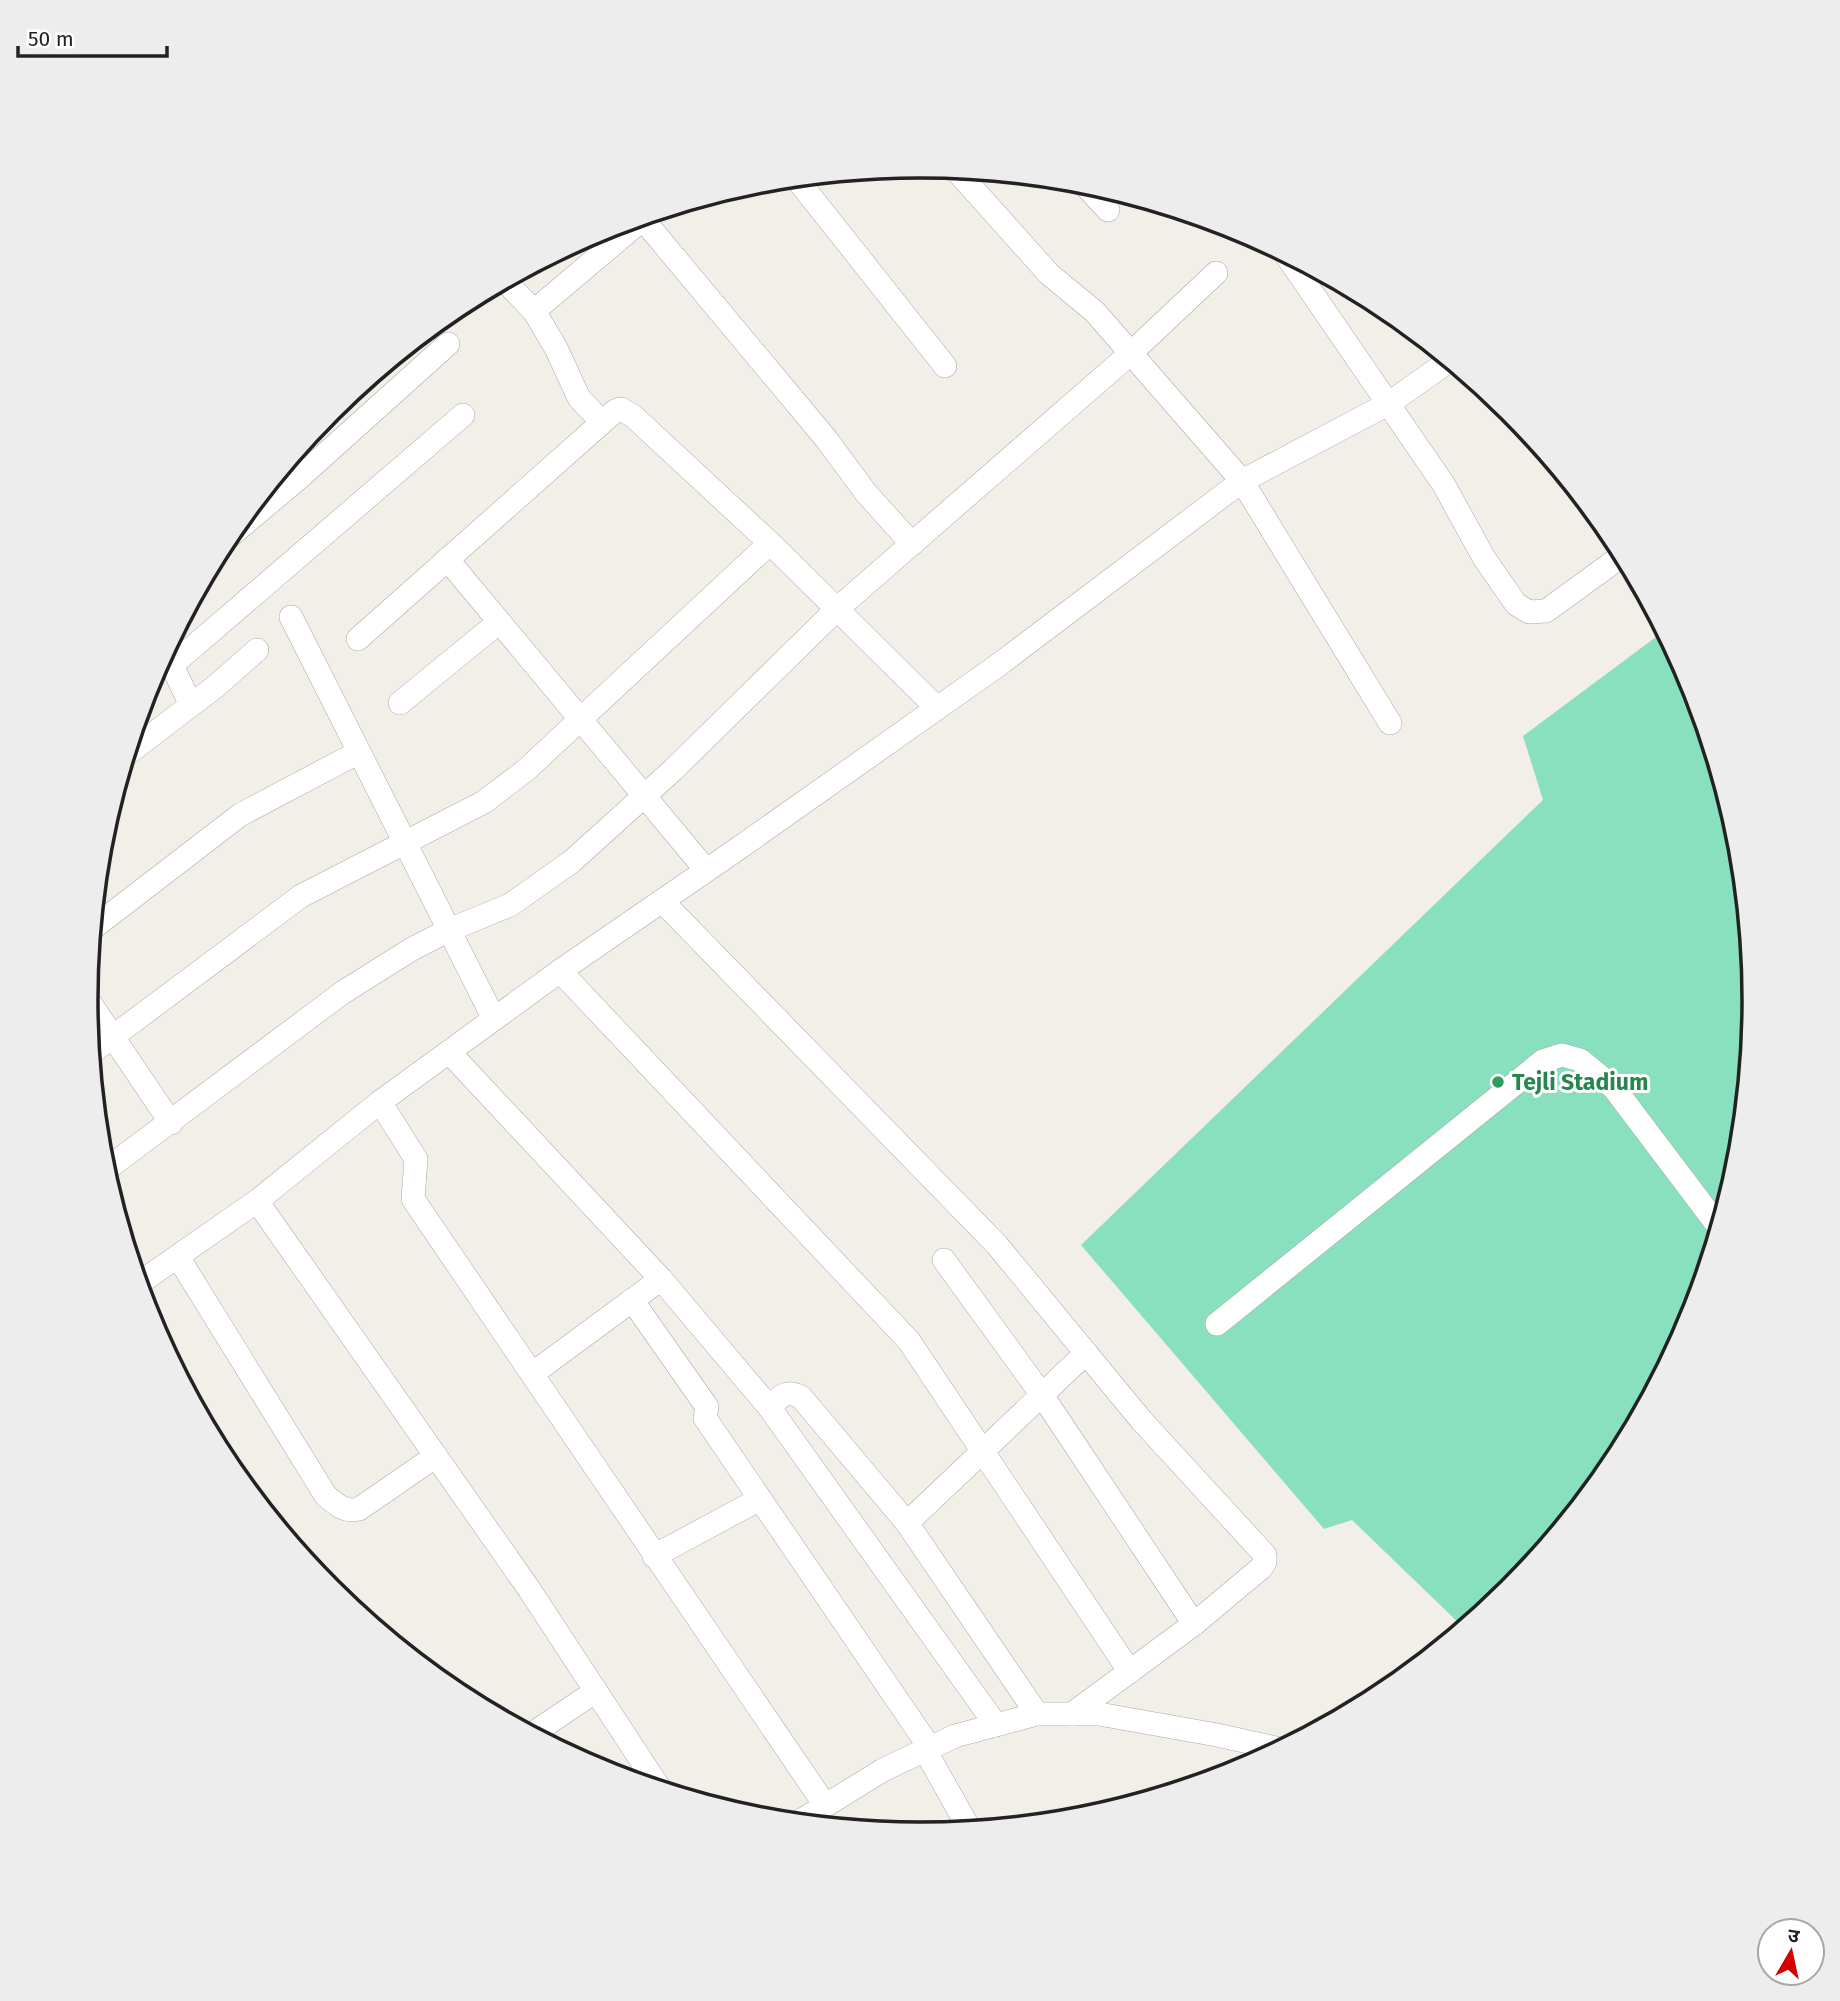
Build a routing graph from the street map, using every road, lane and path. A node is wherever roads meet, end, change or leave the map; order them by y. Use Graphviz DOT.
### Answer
graph roads {
  1 [pos="965,180"];
  2 [pos="803,187"];
  3 [pos="1096,198"];
  4 [pos="1108,211"];
  5 [pos="648,225"];
  6 [pos="623,234"];
  7 [pos="1297,270"];
  8 [pos="1216,273"];
  9 [pos="511,288"];
  10 [pos="534,311"];
  11 [pos="448,344"];
  12 [pos="1130,353"];
  13 [pos="1442,365"];
  14 [pos="945,366"];
  15 [pos="1388,404"];
  16 [pos="463,415"];
  17 [pos="602,422"];
  18 [pos="294,470"];
  19 [pos="1242,481"];
  20 [pos="770,543"];
  21 [pos="912,544"];
  22 [pos="447,559"];
  23 [pos="1614,562"];
  24 [pos="837,609"];
  25 [pos="290,617"];
  26 [pos="499,622"];
  27 [pos="358,639"];
  28 [pos="257,650"];
  29 [pos="176,652"];
  30 [pos="171,663"];
  31 [pos="400,703"];
  32 [pos="191,705"];
  33 [pos="937,708"];
  34 [pos="580,719"];
  35 [pos="1390,723"];
  36 [pos="139,745"];
  37 [pos="359,752"];
  38 [pos="645,796"];
  39 [pos="404,842"];
  40 [pos="706,870"];
  41 [pos="662,901"];
  42 [pos="102,921"];
  43 [pos="449,930"];
  44 [pos="560,971"];
  45 [pos="99,1016"];
  46 [pos="494,1019"];
  47 [pos="112,1036"];
  48 [pos="100,1045"];
  49 [pos="449,1052"];
  50 [pos="380,1102"];
  51 [pos="171,1123"];
  52 [pos="115,1163"];
  53 [pos="257,1201"];
  54 [pos="1712,1218"];
  55 [pos="178,1257"];
  56 [pos="944,1261"];
  57 [pos="147,1278"];
  58 [pos="661,1279"];
  59 [pos="632,1300"];
  60 [pos="1217,1324"];
  61 [pos="1086,1353"];
  62 [pos="532,1374"];
  63 [pos="1042,1395"];
  64 [pos="769,1407"];
  65 [pos="983,1451"];
  66 [pos="436,1456"];
  67 [pos="760,1499"];
  68 [pos="908,1523"];
  69 [pos="654,1556"];
  70 [pos="1194,1625"];
  71 [pos="1130,1672"];
  72 [pos="596,1691"];
  73 [pos="1037,1714"];
  74 [pos="1072,1714"];
  75 [pos="996,1725"];
  76 [pos="540,1729"];
  77 [pos="1266,1746"];
  78 [pos="928,1749"];
  79 [pos="653,1778"];
  80 [pos="825,1805"];
  81 [pos="810,1815"];
  82 [pos="965,1821"];
  1 -- 12 [label="street"];
  2 -- 14 [label="street"];
  3 -- 4 [label="street"];
  5 -- 21 [label="street"];
  6 -- 10 [label="street"];
  7 -- 15 [label="street"];
  8 -- 12 [label="street"];
  9 -- 10 [label="street"];
  10 -- 17 [label="street"];
  11 -- 18 [label="street"];
  12 -- 19 [label="street"];
  12 -- 21 [label="street"];
  13 -- 15 [label="street"];
  15 -- 19 [label="street"];
  15 -- 23 [label="street"];
  16 -- 29 [label="street"];
  17 -- 20 [label="street"];
  17 -- 22 [label="street"];
  19 -- 33 [label="street"];
  19 -- 35 [label="street"];
  20 -- 24 [label="street"];
  20 -- 34 [label="street"];
  21 -- 24 [label="street"];
  22 -- 26 [label="street"];
  22 -- 27 [label="street"];
  24 -- 33 [label="street"];
  24 -- 38 [label="street"];
  25 -- 37 [label="street"];
  26 -- 31 [label="street"];
  26 -- 34 [label="street"];
  28 -- 32 [label="street"];
  30 -- 32 [label="street"];
  32 -- 36 [label="street"];
  33 -- 40 [label="street"];
  34 -- 38 [label="street"];
  34 -- 39 [label="street"];
  37 -- 39 [label="street"];
  37 -- 42 [label="street"];
  38 -- 40 [label="street"];
  38 -- 43 [label="street"];
  39 -- 43 [label="street"];
  39 -- 47 [label="street"];
  40 -- 41 [label="street"];
  41 -- 44 [label="street"];
  41 -- 61 [label="street"];
  43 -- 46 [label="street"];
  43 -- 51 [label="street"];
  44 -- 46 [label="street"];
  44 -- 65 [label="street"];
  45 -- 47 [label="street"];
  46 -- 49 [label="street"];
  47 -- 48 [label="street"];
  47 -- 51 [label="street"];
  49 -- 50 [label="street"];
  49 -- 58 [label="street"];
  50 -- 53 [label="street"];
  50 -- 62 [label="street"];
  51 -- 52 [label="street"];
  53 -- 55 [label="street"];
  53 -- 66 [label="street"];
  54 -- 60 [label="street"];
  55 -- 57 [label="street"];
  55 -- 66 [label="street"];
  56 -- 63 [label="street"];
  58 -- 59 [label="street"];
  58 -- 64 [label="street"];
  59 -- 62 [label="street"];
  59 -- 67 [label="street"];
  61 -- 63 [label="street"];
  61 -- 70 [label="street"];
  62 -- 69 [label="street"];
  63 -- 65 [label="street"];
  63 -- 70 [label="street"];
  64 -- 68 [label="street"];
  64 -- 75 [label="street"];
  65 -- 68 [label="street"];
  65 -- 71 [label="street"];
  66 -- 72 [label="street"];
  67 -- 69 [label="street"];
  67 -- 78 [label="street"];
  68 -- 73 [label="street"];
  69 -- 80 [label="street"];
  70 -- 71 [label="street"];
  71 -- 74 [label="street"];
  72 -- 76 [label="street"];
  72 -- 79 [label="street"];
  73 -- 74 [label="street"];
  73 -- 75 [label="street"];
  74 -- 77 [label="street"];
  75 -- 78 [label="street"];
  78 -- 80 [label="street"];
  78 -- 82 [label="street"];
  80 -- 81 [label="street"];
}
